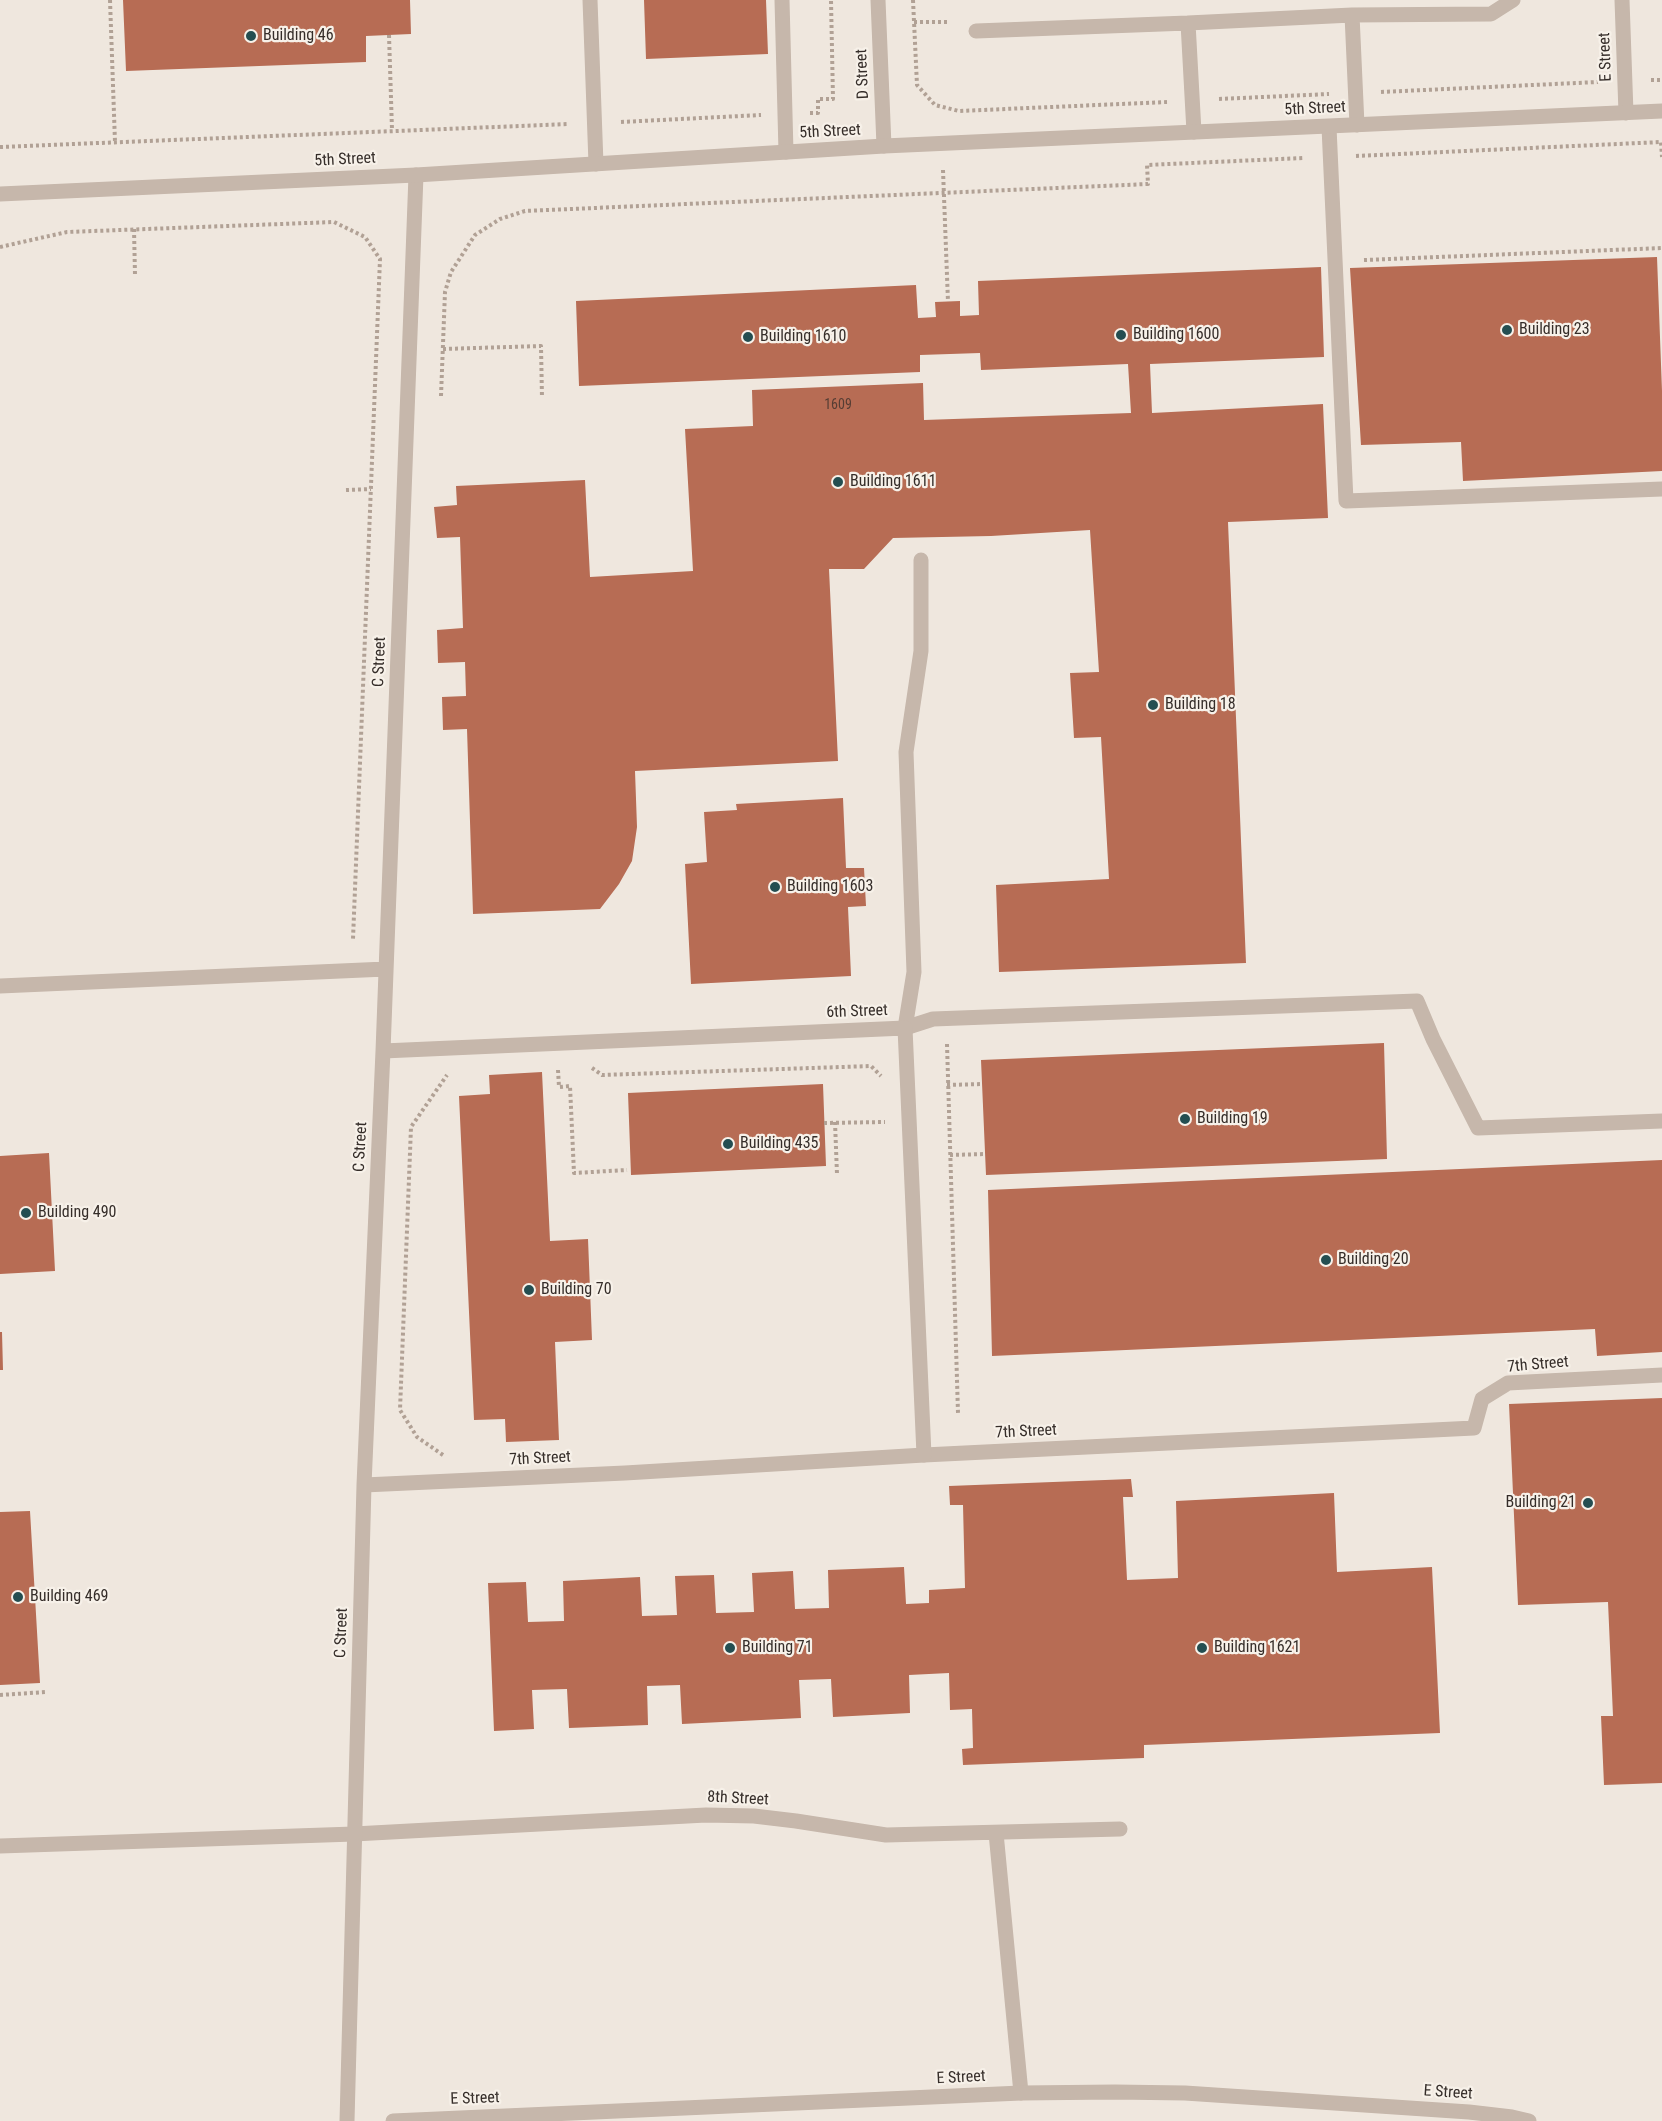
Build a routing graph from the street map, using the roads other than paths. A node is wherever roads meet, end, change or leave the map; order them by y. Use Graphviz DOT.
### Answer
graph roads {
  1 [pos="590,0"];
  2 [pos="782,0"];
  3 [pos="878,0"];
  4 [pos="1513,0"];
  5 [pos="1622,0"];
  6 [pos="1352,15"];
  7 [pos="1188,23"];
  8 [pos="976,31"];
  9 [pos="1662,111"];
  10 [pos="1626,113"];
  11 [pos="1357,125"];
  12 [pos="1329,126"];
  13 [pos="1194,132"];
  14 [pos="884,146"];
  15 [pos="786,152"];
  16 [pos="596,164"];
  17 [pos="416,175"];
  18 [pos="0,194"];
  19 [pos="1662,489"];
  20 [pos="921,560"];
  21 [pos="386,969"];
  22 [pos="0,986"];
  23 [pos="905,1028"];
  24 [pos="383,1051"];
  25 [pos="1662,1121"];
  26 [pos="1662,1376"];
  27 [pos="924,1455"];
  28 [pos="364,1485"];
  29 [pos="1120,1829"];
  30 [pos="996,1833"];
  31 [pos="354,1834"];
  32 [pos="0,1846"];
  33 [pos="1021,2093"];
  34 [pos="347,2121"];
  35 [pos="393,2121"];
  36 [pos="1529,2121"];
  1 -- 16 [label="street"];
  2 -- 15 [label="street"];
  3 -- 14 [label="street, D Street"];
  4 -- 6 [label="street"];
  5 -- 10 [label="street, E Street"];
  6 -- 7 [label="street"];
  6 -- 11 [label="street"];
  7 -- 8 [label="street"];
  7 -- 13 [label="street"];
  9 -- 10 [label="street, 5th Street"];
  10 -- 11 [label="street, 5th Street"];
  11 -- 12 [label="street, 5th Street"];
  12 -- 13 [label="street, 5th Street"];
  12 -- 19 [label="street"];
  13 -- 14 [label="street, 5th Street"];
  14 -- 15 [label="street, 5th Street"];
  15 -- 16 [label="street, 5th Street"];
  16 -- 17 [label="street, 5th Street"];
  17 -- 18 [label="street, 5th Street"];
  17 -- 21 [label="street, C Street"];
  20 -- 23 [label="street"];
  21 -- 22 [label="street"];
  21 -- 24 [label="street, C Street"];
  23 -- 24 [label="street, 6th Street"];
  23 -- 25 [label="street"];
  23 -- 27 [label="street, 6th Street"];
  24 -- 28 [label="street, C Street"];
  26 -- 27 [label="street, 7th Street"];
  27 -- 28 [label="street, 7th Street"];
  28 -- 31 [label="street, C Street"];
  29 -- 30 [label="street, 8th Street"];
  30 -- 31 [label="street, 8th Street"];
  30 -- 33 [label="street"];
  31 -- 32 [label="street, 8th Street"];
  31 -- 34 [label="street, C Street"];
  33 -- 35 [label="street, E Street"];
  33 -- 36 [label="street, E Street"];
}
